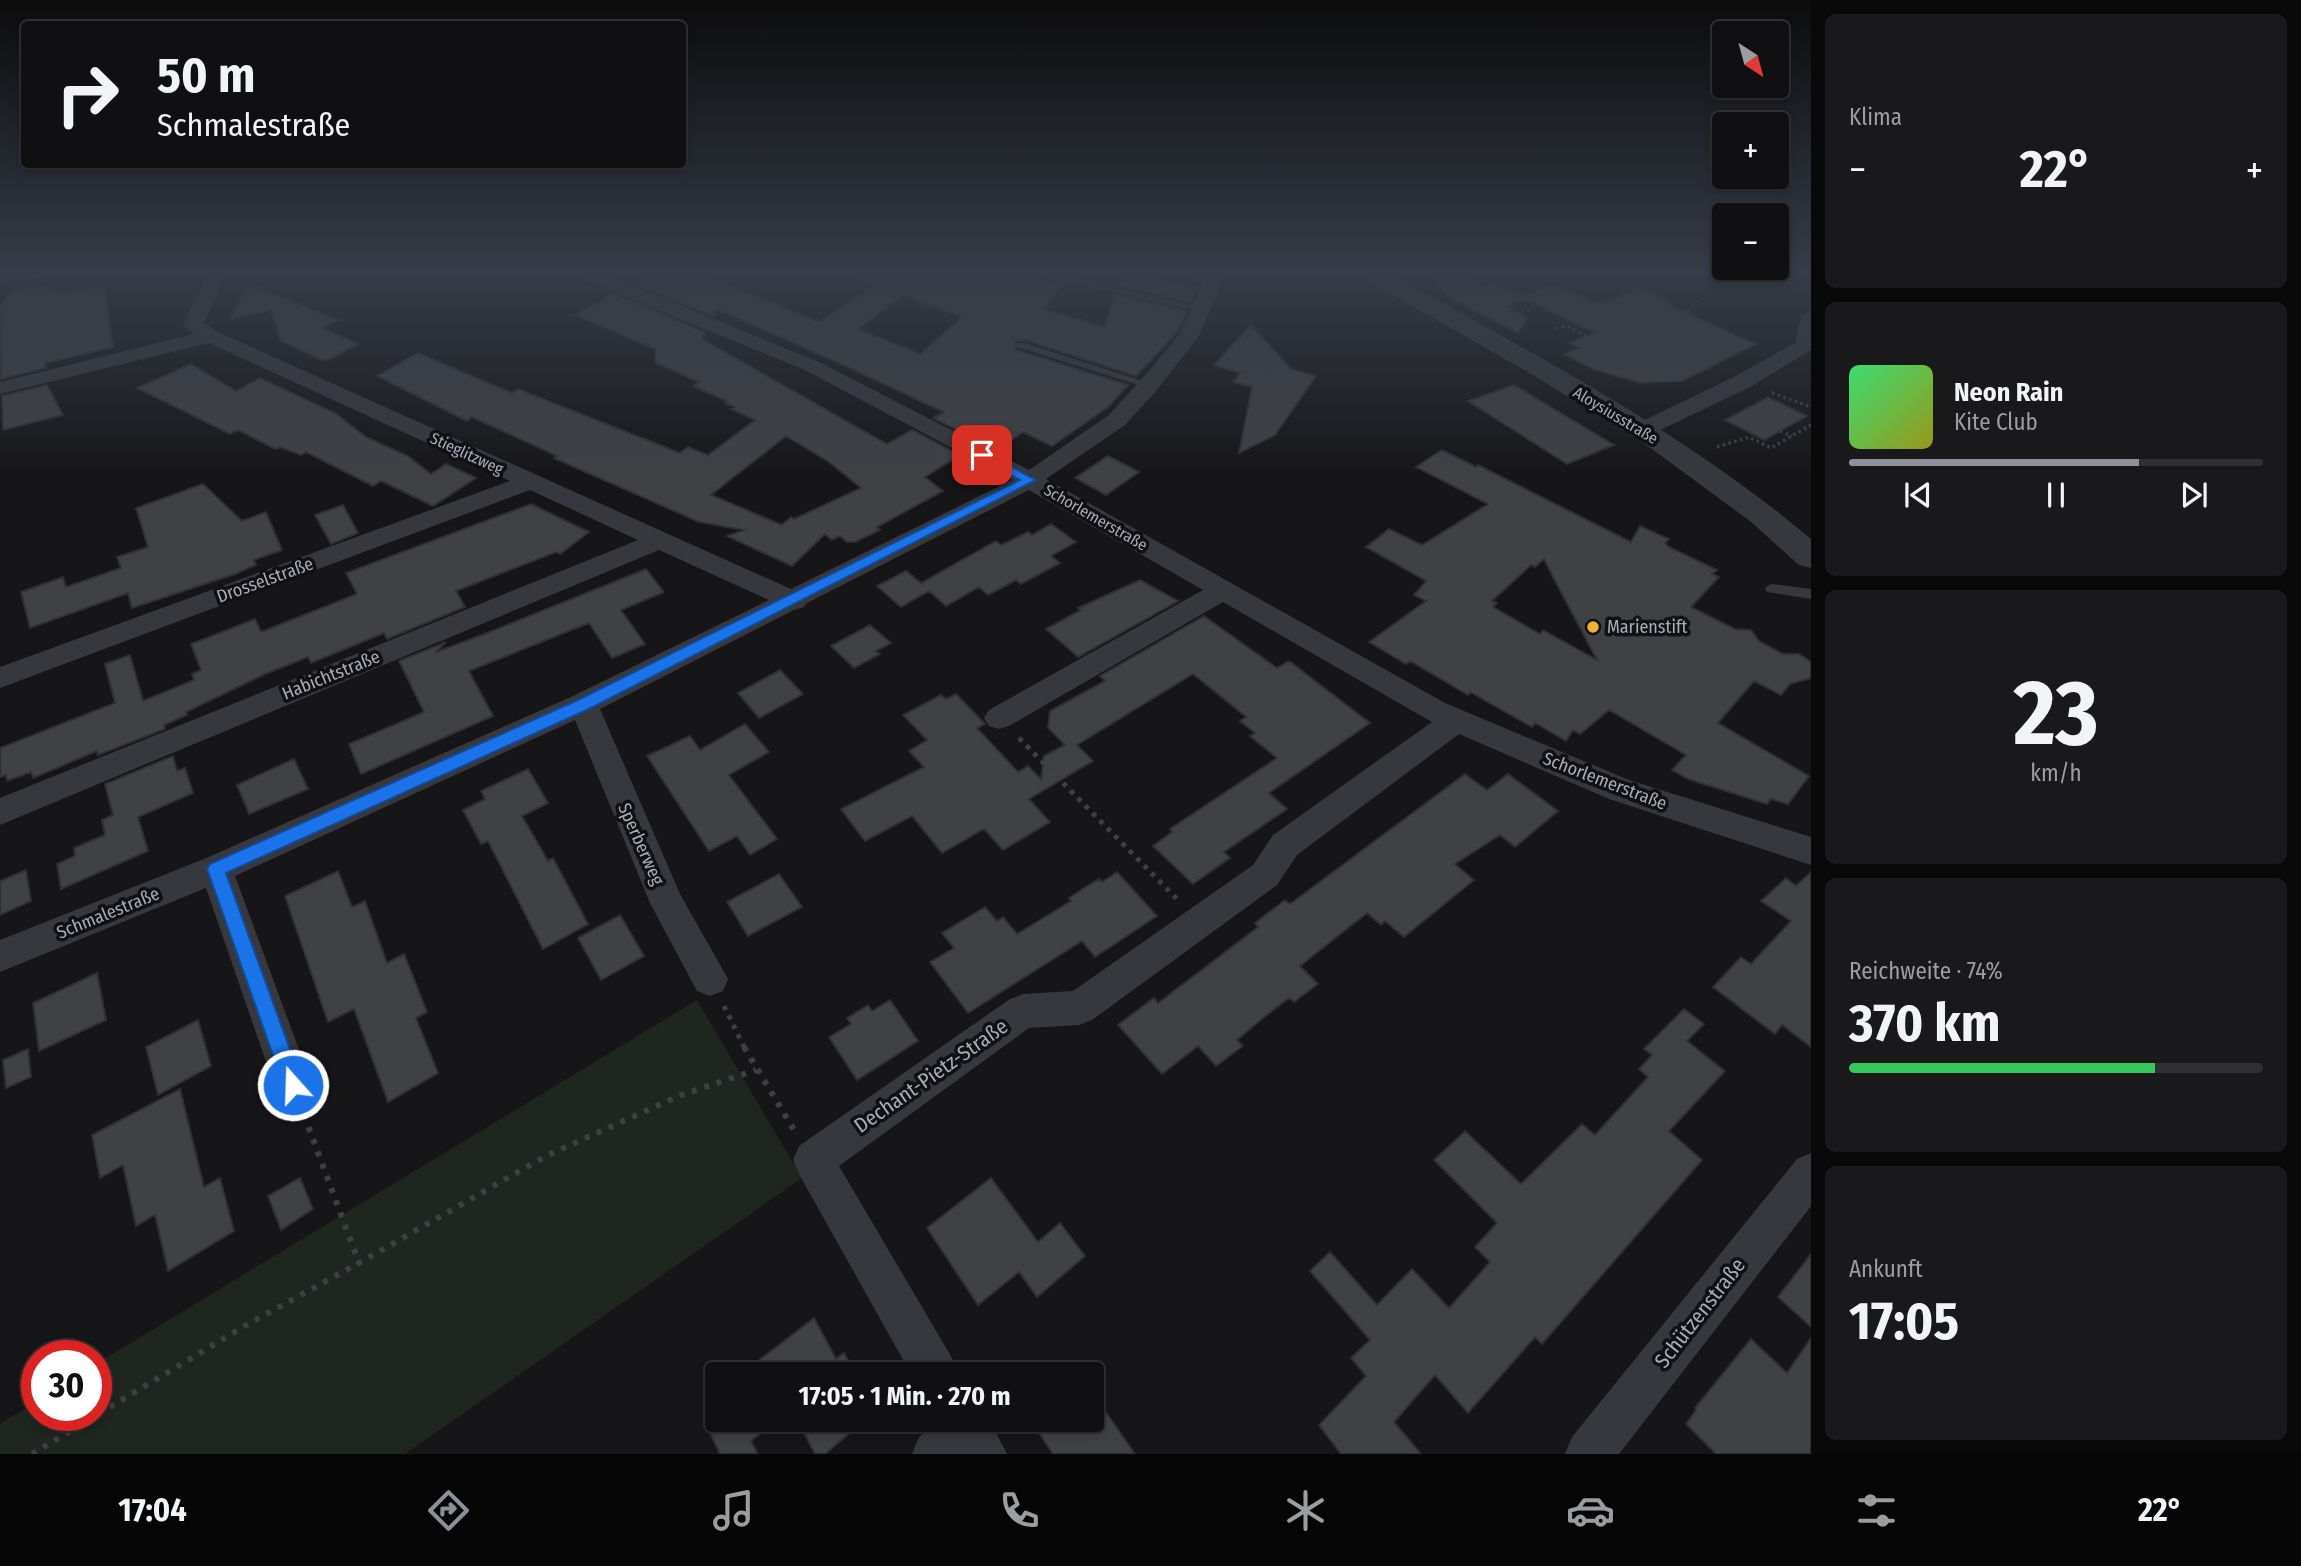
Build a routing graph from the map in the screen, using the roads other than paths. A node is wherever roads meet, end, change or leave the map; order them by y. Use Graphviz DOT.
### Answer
graph roads {
  1 [pos="191,341"];
  2 [pos="222,341"];
  3 [pos="750,341"];
  4 [pos="1185,341"];
  5 [pos="1489,341"];
  6 [pos="1021,345"];
  7 [pos="1807,347"];
  8 [pos="1149,385"];
  9 [pos="0,388"];
  10 [pos="1642,430"];
  11 [pos="1030,480"];
  12 [pos="530,482"];
  13 [pos="662,539"];
  14 [pos="1811,557"];
  15 [pos="1772,589"];
  16 [pos="1224,590"];
  17 [pos="1811,594"];
  18 [pos="794,601"];
  19 [pos="0,678"];
  20 [pos="583,704"];
  21 [pos="999,718"];
  22 [pos="1456,720"];
  23 [pos="0,812"];
  24 [pos="1811,850"];
  25 [pos="216,869"];
  26 [pos="0,956"];
  27 [pos="710,979"];
  28 [pos="293,1085"];
  29 [pos="1811,1173"];
  30 [pos="929,1362"];
  31 [pos="1589,1454"];
  1 -- 9 [label="street"];
  2 -- 12 [label="street, Stieglitzweg"];
  3 -- 11 [label="street, Schorlemerstraße"];
  4 -- 8 [label="street, Schmalestraße"];
  5 -- 10 [label="street, Aloysiusstraße"];
  6 -- 8 [label="lane"];
  7 -- 10 [label="street"];
  8 -- 11 [label="street, Schmalestraße"];
  10 -- 14 [label="street, Aloysiusstraße"];
  11 -- 16 [label="street, Schorlemerstraße"];
  11 -- 18 [label="street, Schmalestraße"];
  12 -- 13 [label="street, Stieglitzweg"];
  12 -- 19 [label="street, Drosselstraße"];
  13 -- 18 [label="street, Stieglitzweg"];
  13 -- 23 [label="street, Habichtstraße"];
  15 -- 17 [label="lane"];
  16 -- 21 [label="street"];
  16 -- 22 [label="street, Schorlemerstraße"];
  18 -- 20 [label="street, Schmalestraße"];
  20 -- 25 [label="street, Schmalestraße"];
  20 -- 27 [label="street, Sperberweg"];
  22 -- 24 [label="street, Schorlemerstraße"];
  22 -- 30 [label="street, Dechant-Pietz-Straße"];
  25 -- 26 [label="street, Schmalestraße"];
  25 -- 28 [label="street"];
  29 -- 31 [label="street, Schützenstraße"];
}
